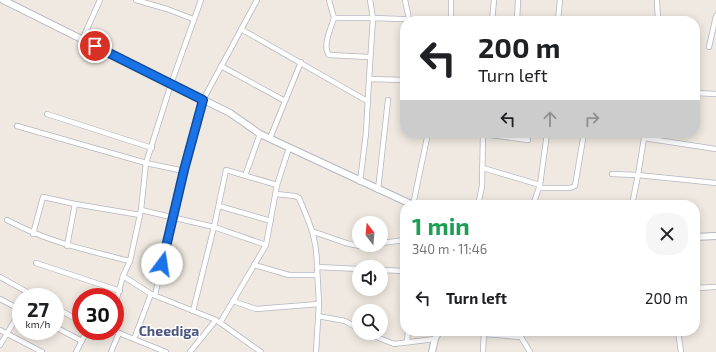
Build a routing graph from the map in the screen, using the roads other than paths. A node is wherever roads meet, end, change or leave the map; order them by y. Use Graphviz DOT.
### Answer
graph roads {
  1 [pos="3,0"];
  2 [pos="100,0"];
  3 [pos="136,0"];
  4 [pos="201,0"];
  5 [pos="257,0"];
  6 [pos="329,0"];
  7 [pos="370,0"];
  8 [pos="405,0"];
  9 [pos="451,0"];
  10 [pos="494,0"];
  11 [pos="518,0"];
  12 [pos="560,0"];
  13 [pos="657,0"];
  14 [pos="408,16"];
  15 [pos="451,16"];
  16 [pos="492,16"];
  17 [pos="517,16"];
  18 [pos="558,16"];
  19 [pos="658,16"];
  20 [pos="716,16"];
  21 [pos="334,18"];
  22 [pos="373,18"];
  23 [pos="193,19"];
  24 [pos="400,19"];
  25 [pos="241,29"];
  26 [pos="82,40"];
  27 [pos="709,47"];
  28 [pos="369,57"];
  29 [pos="301,62"];
  30 [pos="221,66"];
  31 [pos="368,79"];
  32 [pos="400,80"];
  33 [pos="171,84"];
  34 [pos="700,93"];
  35 [pos="716,94"];
  36 [pos="203,100"];
  37 [pos="388,100"];
  38 [pos="285,101"];
  39 [pos="367,101"];
  40 [pos="47,114"];
  41 [pos="17,126"];
  42 [pos="260,134"];
  43 [pos="270,138"];
  44 [pos="427,138"];
  45 [pos="483,138"];
  46 [pos="515,138"];
  47 [pos="546,138"];
  48 [pos="583,138"];
  49 [pos="644,138"];
  50 [pos="655,138"];
  51 [pos="528,140"];
  52 [pos="152,148"];
  53 [pos="289,148"];
  54 [pos="716,149"];
  55 [pos="146,163"];
  56 [pos="483,168"];
  57 [pos="184,170"];
  58 [pos="612,174"];
  59 [pos="245,176"];
  60 [pos="638,176"];
  61 [pos="360,182"];
  62 [pos="716,183"];
  63 [pos="278,185"];
  64 [pos="539,186"];
  65 [pos="378,190"];
  66 [pos="276,194"];
  67 [pos="401,200"];
  68 [pos="414,200"];
  69 [pos="479,200"];
  70 [pos="535,200"];
  71 [pos="633,200"];
  72 [pos="75,204"];
  73 [pos="219,206"];
  74 [pos="141,213"];
  75 [pos="174,218"];
  76 [pos="7,220"];
  77 [pos="271,221"];
  78 [pos="214,227"];
  79 [pos="313,232"];
  80 [pos="33,234"];
  81 [pos="716,236"];
  82 [pos="700,237"];
  83 [pos="400,240"];
  84 [pos="388,241"];
  85 [pos="266,245"];
  86 [pos="352,245"];
  87 [pos="67,246"];
  88 [pos="130,261"];
  89 [pos="36,263"];
  90 [pos="254,265"];
  91 [pos="317,268"];
  92 [pos="352,269"];
  93 [pos="388,270"];
  94 [pos="400,271"];
  95 [pos="317,275"];
  96 [pos="124,276"];
  97 [pos="0,277"];
  98 [pos="716,287"];
  99 [pos="18,288"];
  100 [pos="111,288"];
  101 [pos="121,288"];
  102 [pos="700,288"];
  103 [pos="153,294"];
  104 [pos="0,298"];
  105 [pos="233,301"];
  106 [pos="319,304"];
  107 [pos="12,305"];
  108 [pos="194,311"];
  109 [pos="318,316"];
  110 [pos="216,320"];
  111 [pos="220,323"];
  112 [pos="12,325"];
  113 [pos="352,325"];
  114 [pos="0,330"];
  115 [pos="64,332"];
  116 [pos="7,333"];
  117 [pos="124,335"];
  118 [pos="408,336"];
  119 [pos="436,336"];
  120 [pos="484,336"];
  121 [pos="516,336"];
  122 [pos="678,336"];
  123 [pos="134,339"];
  124 [pos="435,339"];
  125 [pos="116,340"];
  126 [pos="384,340"];
  127 [pos="82,341"];
  128 [pos="407,342"];
  129 [pos="0,345"];
  130 [pos="42,352"];
  131 [pos="76,352"];
  132 [pos="112,352"];
  133 [pos="166,352"];
  134 [pos="190,352"];
  135 [pos="261,352"];
  136 [pos="316,352"];
  137 [pos="432,352"];
  138 [pos="483,352"];
  139 [pos="530,352"];
  140 [pos="680,352"];
  1 -- 26 [label="street"];
  2 -- 26 [label="street"];
  3 -- 23 [label="street"];
  4 -- 23 [label="street"];
  5 -- 25 [label="street"];
  6 -- 21 [label="street"];
  7 -- 22 [label="street"];
  8 -- 14 [label="street"];
  9 -- 15 [label="street"];
  10 -- 16 [label="street"];
  11 -- 17 [label="street"];
  12 -- 18 [label="street"];
  13 -- 19 [label="street"];
  20 -- 27 [label="street"];
  21 -- 22 [label="street"];
  21 -- 28 [label="street"];
  22 -- 24 [label="street"];
  22 -- 28 [label="street"];
  23 -- 33 [label="street"];
  25 -- 29 [label="street"];
  25 -- 30 [label="street"];
  26 -- 33 [label="street"];
  28 -- 31 [label="street"];
  29 -- 38 [label="street"];
  29 -- 39 [label="street"];
  30 -- 36 [label="street"];
  30 -- 38 [label="street"];
  31 -- 32 [label="street"];
  31 -- 39 [label="street"];
  33 -- 36 [label="street"];
  33 -- 52 [label="street"];
  34 -- 35 [label="street"];
  36 -- 42 [label="street"];
  36 -- 57 [label="street"];
  37 -- 65 [label="street"];
  38 -- 43 [label="street"];
  39 -- 61 [label="street"];
  40 -- 52 [label="street"];
  41 -- 55 [label="street"];
  42 -- 43 [label="street"];
  42 -- 59 [label="street"];
  43 -- 53 [label="street"];
  44 -- 68 [label="street"];
  45 -- 56 [label="street"];
  46 -- 51 [label="street"];
  47 -- 64 [label="street"];
  48 -- 64 [label="street"];
  49 -- 60 [label="street"];
  50 -- 54 [label="street"];
  52 -- 55 [label="street"];
  53 -- 61 [label="street"];
  53 -- 63 [label="street"];
  55 -- 57 [label="street"];
  55 -- 74 [label="street"];
  56 -- 64 [label="street"];
  56 -- 69 [label="street"];
  57 -- 75 [label="street"];
  58 -- 60 [label="street"];
  59 -- 63 [label="street"];
  59 -- 73 [label="street"];
  60 -- 62 [label="street"];
  60 -- 71 [label="street"];
  61 -- 65 [label="street"];
  63 -- 66 [label="street"];
  64 -- 70 [label="street"];
  65 -- 67 [label="street"];
  66 -- 77 [label="street"];
  66 -- 79 [label="street"];
  72 -- 74 [label="street"];
  72 -- 80 [label="street"];
  72 -- 87 [label="street"];
  73 -- 77 [label="street"];
  73 -- 78 [label="street"];
  74 -- 75 [label="street"];
  74 -- 88 [label="street"];
  75 -- 78 [label="street"];
  75 -- 103 [label="street"];
  76 -- 80 [label="street"];
  77 -- 85 [label="street"];
  78 -- 85 [label="street"];
  78 -- 108 [label="street"];
  79 -- 86 [label="street"];
  79 -- 91 [label="street"];
  80 -- 87 [label="street"];
  81 -- 82 [label="street"];
  83 -- 84 [label="street"];
  85 -- 90 [label="street"];
  87 -- 88 [label="street"];
  88 -- 96 [label="street"];
  89 -- 100 [label="street"];
  90 -- 95 [label="street"];
  90 -- 105 [label="street"];
  91 -- 92 [label="street"];
  91 -- 95 [label="street"];
  93 -- 94 [label="street"];
  95 -- 106 [label="street"];
  96 -- 101 [label="street"];
  96 -- 103 [label="street"];
  97 -- 99 [label="street"];
  98 -- 102 [label="street"];
  103 -- 108 [label="street"];
  103 -- 123 [label="street"];
  104 -- 107 [label="street"];
  105 -- 106 [label="street"];
  105 -- 111 [label="street"];
  106 -- 109 [label="street"];
  108 -- 110 [label="street"];
  109 -- 113 [label="street"];
  109 -- 136 [label="street"];
  110 -- 111 [label="street"];
  110 -- 134 [label="street"];
  111 -- 135 [label="street"];
  112 -- 116 [label="street"];
  114 -- 116 [label="street"];
  115 -- 127 [label="street"];
  116 -- 129 [label="street"];
  116 -- 130 [label="street"];
  117 -- 123 [label="street"];
  118 -- 128 [label="street"];
  119 -- 124 [label="street"];
  120 -- 138 [label="street"];
  121 -- 139 [label="street"];
  122 -- 140 [label="street"];
  123 -- 133 [label="street"];
  124 -- 128 [label="street"];
  124 -- 137 [label="street"];
  125 -- 132 [label="street"];
  126 -- 128 [label="street"];
  127 -- 131 [label="street"];
}
